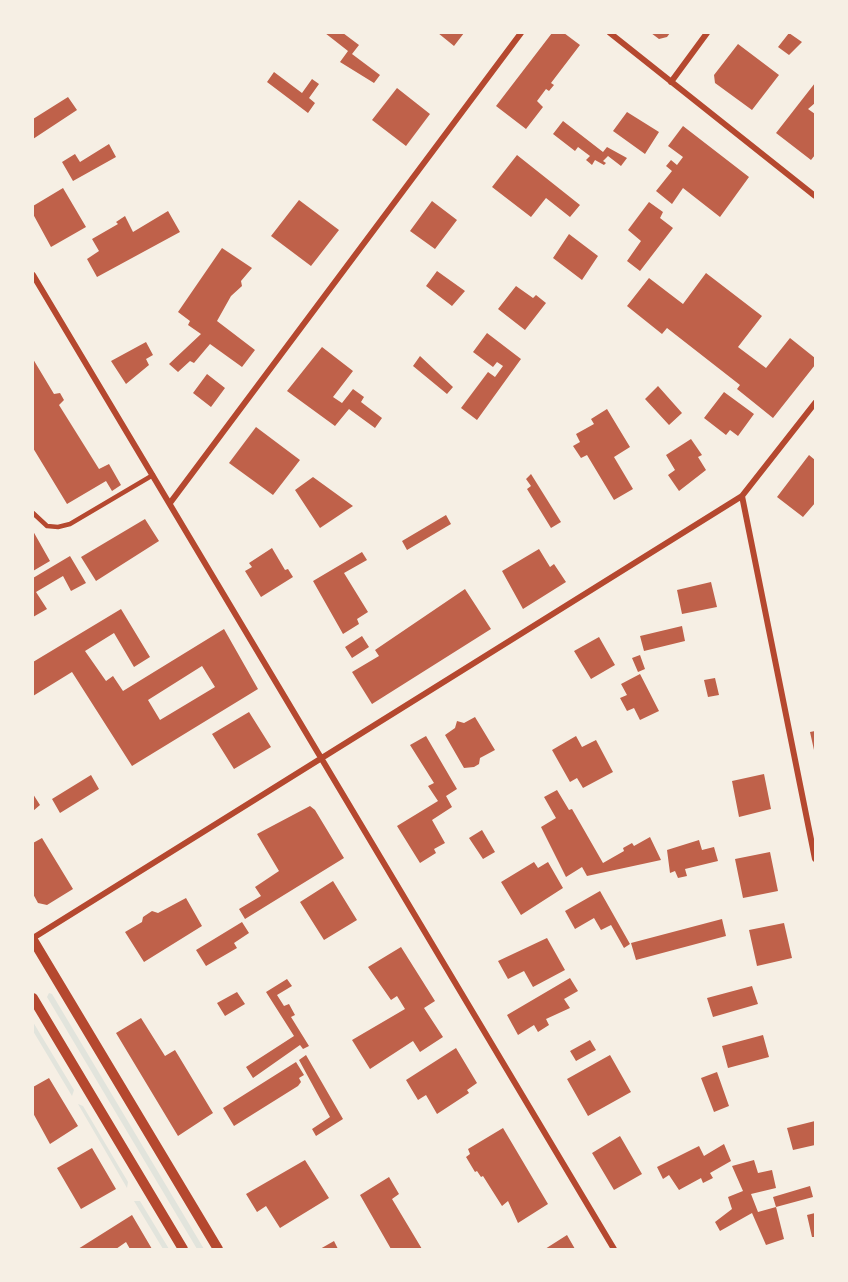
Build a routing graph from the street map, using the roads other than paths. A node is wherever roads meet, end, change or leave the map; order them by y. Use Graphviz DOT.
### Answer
graph roads {
  1 [pos="521,33"];
  2 [pos="610,33"];
  3 [pos="707,33"];
  4 [pos="671,82"];
  5 [pos="815,196"];
  6 [pos="33,275"];
  7 [pos="815,403"];
  8 [pos="153,475"];
  9 [pos="742,496"];
  10 [pos="170,503"];
  11 [pos="33,513"];
  12 [pos="323,759"];
  13 [pos="815,859"];
  14 [pos="33,939"];
  15 [pos="33,998"];
  16 [pos="183,1249"];
  17 [pos="218,1249"];
  18 [pos="614,1249"];
  1 -- 10 [label="street"];
  2 -- 4 [label="street"];
  3 -- 4 [label="street"];
  4 -- 5 [label="street"];
  6 -- 8 [label="street"];
  7 -- 9 [label="street"];
  8 -- 10 [label="street"];
  8 -- 11 [label="lane"];
  9 -- 12 [label="street"];
  9 -- 13 [label="street"];
  10 -- 12 [label="street"];
  12 -- 14 [label="street"];
  12 -- 18 [label="street"];
  14 -- 17 [label="street"];
  15 -- 16 [label="street"];
}
